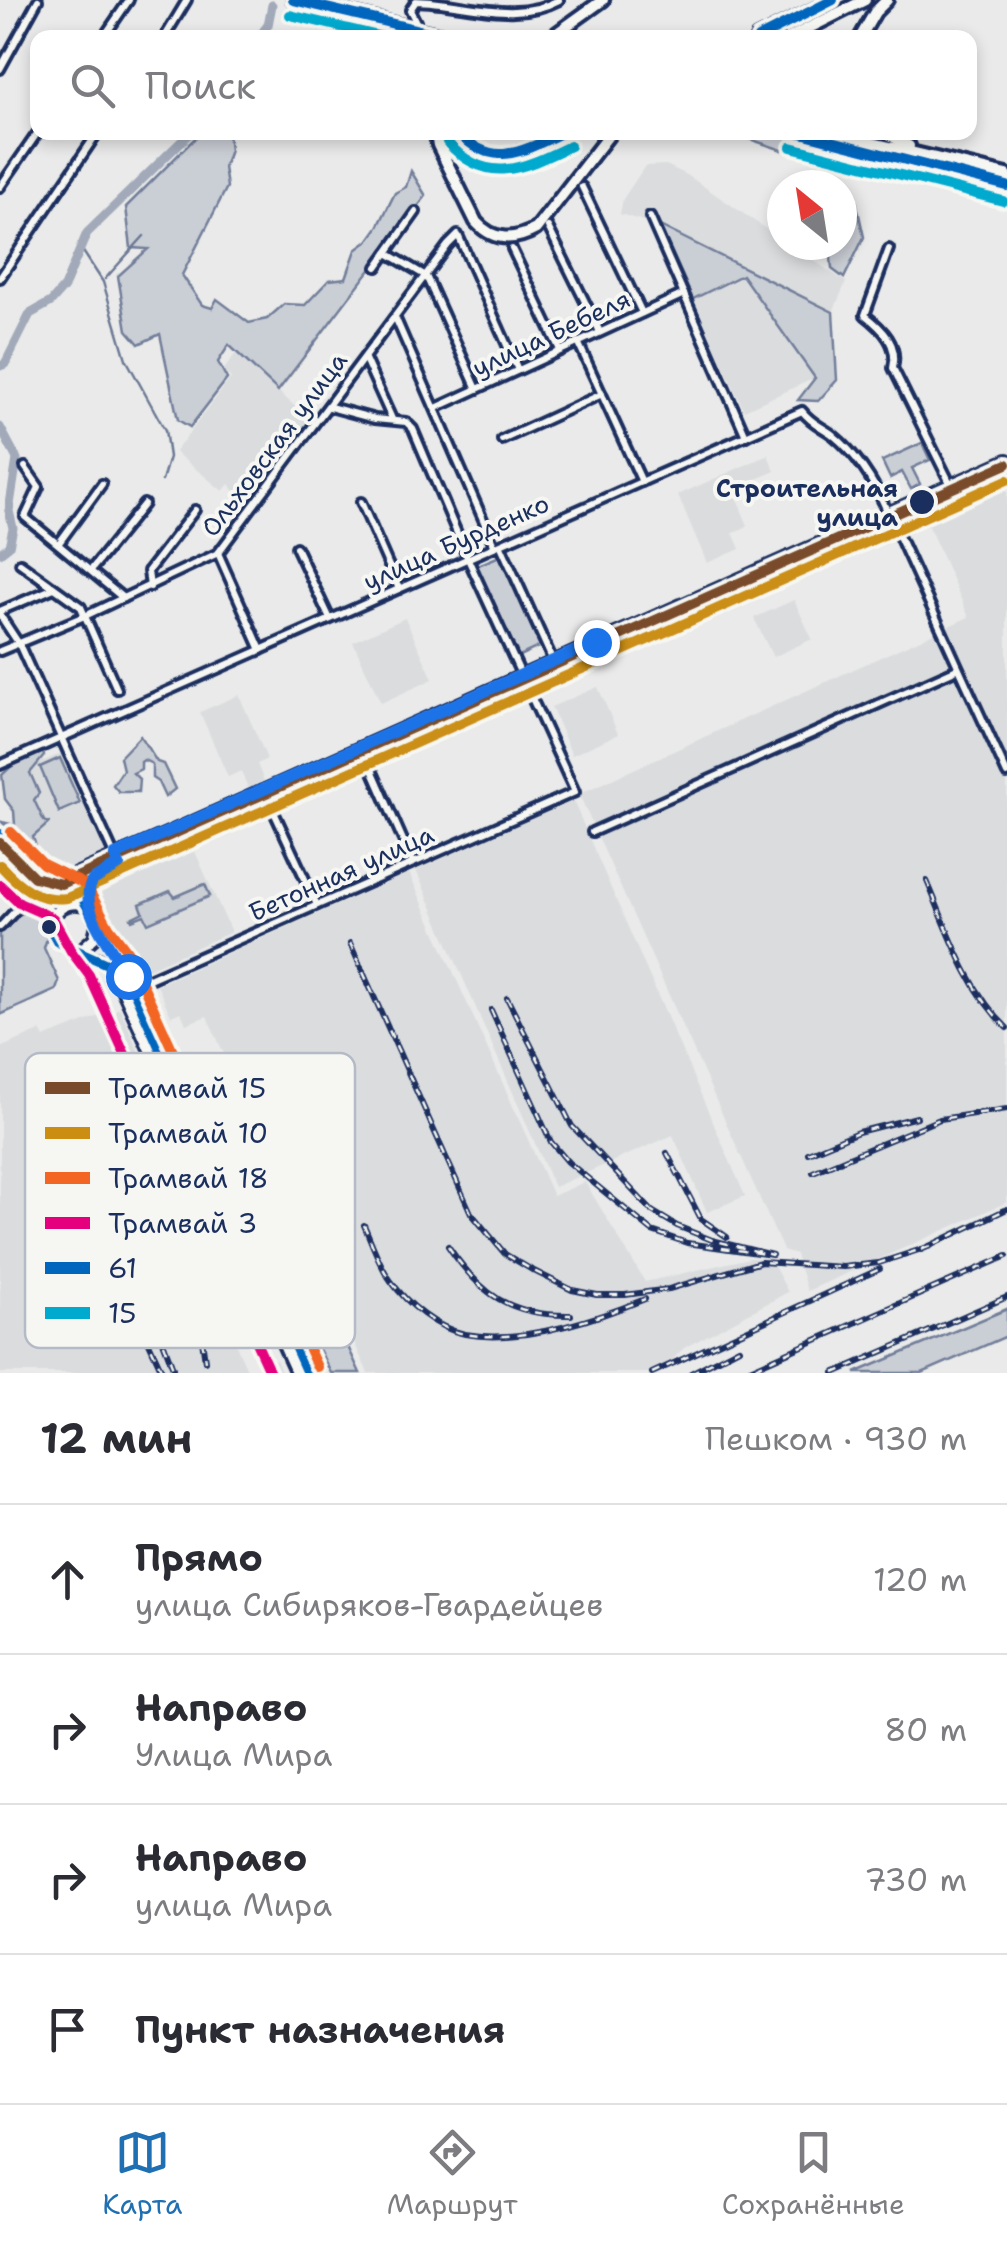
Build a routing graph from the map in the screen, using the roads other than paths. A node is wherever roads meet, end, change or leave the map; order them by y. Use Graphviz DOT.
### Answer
graph roads {
  1 [pos="38,0"];
  2 [pos="129,0"];
  3 [pos="186,0"];
  4 [pos="295,0"];
  5 [pos="524,0"];
  6 [pos="559,0"];
  7 [pos="603,0"];
  8 [pos="833,0"];
  9 [pos="865,0"];
  10 [pos="887,0"];
  11 [pos="522,12"];
  12 [pos="354,16"];
  13 [pos="382,28"];
  14 [pos="109,30"];
  15 [pos="169,30"];
  16 [pos="386,30"];
  17 [pos="397,30"];
  18 [pos="408,30"];
  19 [pos="418,30"];
  20 [pos="561,30"];
  21 [pos="773,30"];
  22 [pos="805,30"];
  23 [pos="865,30"];
  24 [pos="0,70"];
  25 [pos="32,140"];
  26 [pos="93,140"];
  27 [pos="438,140"];
  28 [pos="466,140"];
  29 [pos="545,140"];
  30 [pos="605,140"];
  31 [pos="826,140"];
  32 [pos="860,140"];
  33 [pos="896,140"];
  34 [pos="943,160"];
  35 [pos="1007,175"];
  36 [pos="1007,186"];
  37 [pos="0,187"];
  38 [pos="582,187"];
  39 [pos="416,212"];
  40 [pos="650,217"];
  41 [pos="548,227"];
  42 [pos="890,249"];
  43 [pos="512,250"];
  44 [pos="388,252"];
  45 [pos="377,267"];
  46 [pos="426,276"];
  47 [pos="0,278"];
  48 [pos="684,294"];
  49 [pos="642,313"];
  50 [pos="395,317"];
  51 [pos="600,332"];
  52 [pos="578,342"];
  53 [pos="560,350"];
  54 [pos="364,358"];
  55 [pos="518,370"];
  56 [pos="477,389"];
  57 [pos="602,394"];
  58 [pos="330,407"];
  59 [pos="436,408"];
  60 [pos="392,419"];
  61 [pos="746,436"];
  62 [pos="502,440"];
  63 [pos="1007,460"];
  64 [pos="25,467"];
  65 [pos="1007,473"];
  66 [pos="642,482"];
  67 [pos="102,484"];
  68 [pos="953,490"];
  69 [pos="360,502"];
  70 [pos="144,504"];
  71 [pos="194,510"];
  72 [pos="890,518"];
  73 [pos="59,543"];
  74 [pos="296,547"];
  75 [pos="498,547"];
  76 [pos="218,553"];
  77 [pos="468,559"];
  78 [pos="20,563"];
  79 [pos="91,570"];
  80 [pos="150,586"];
  81 [pos="54,588"];
  82 [pos="399,589"];
  83 [pos="123,598"];
  84 [pos="0,613"];
  85 [pos="87,615"];
  86 [pos="330,619"];
  87 [pos="18,644"];
  88 [pos="261,650"];
  89 [pos="0,651"];
  90 [pos="553,661"];
  91 [pos="957,669"];
  92 [pos="522,681"];
  93 [pos="117,690"];
  94 [pos="62,738"];
  95 [pos="366,756"];
  96 [pos="0,765"];
  97 [pos="1007,774"];
  98 [pos="268,799"];
  99 [pos="592,832"];
  100 [pos="0,834"];
  101 [pos="0,856"];
  102 [pos="117,860"];
  103 [pos="413,863"];
  104 [pos="56,882"];
  105 [pos="31,894"];
  106 [pos="317,906"];
  107 [pos="19,907"];
  108 [pos="91,910"];
  109 [pos="40,914"];
  110 [pos="96,922"];
  111 [pos="0,927"];
  112 [pos="52,934"];
  113 [pos="78,952"];
  114 [pos="128,988"];
  115 [pos="157,1053"];
  116 [pos="285,1348"];
  117 [pos="295,1348"];
  118 [pos="296,1373"];
  119 [pos="307,1373"];
  1 -- 24 [label="street"];
  2 -- 14 [label="street"];
  3 -- 15 [label="street"];
  4 -- 12 [label="main road"];
  5 -- 11 [label="street"];
  6 -- 11 [label="street"];
  7 -- 20 [label="main road"];
  8 -- 21 [label="main road"];
  9 -- 22 [label="main road"];
  10 -- 23 [label="main road"];
  11 -- 19 [label="street"];
  12 -- 13 [label="main road"];
  12 -- 18 [label="main road"];
  13 -- 16 [label="main road"];
  13 -- 17 [label="main road"];
  25 -- 37 [label="street"];
  26 -- 47 [label="street"];
  27 -- 30 [label="main road"];
  28 -- 29 [label="main road"];
  31 -- 36 [label="main road"];
  32 -- 34 [label="main road"];
  33 -- 34 [label="main road"];
  34 -- 35 [label="main road"];
  38 -- 49 [label="street"];
  39 -- 44 [label="street"];
  40 -- 48 [label="street"];
  41 -- 51 [label="street"];
  42 -- 68 [label="street"];
  43 -- 53 [label="street"];
  44 -- 45 [label="street"];
  44 -- 46 [label="street"];
  46 -- 50 [label="street, Ольховская улица"];
  46 -- 55 [label="street, Ольховская улица"];
  46 -- 56 [label="street"];
  48 -- 49 [label="street, улица Бебеля"];
  48 -- 61 [label="street"];
  49 -- 51 [label="street, улица Бебеля"];
  50 -- 54 [label="street, Ольховская улица"];
  50 -- 59 [label="street"];
  51 -- 52 [label="street, улица Бебеля"];
  52 -- 53 [label="street, улица Бебеля"];
  52 -- 57 [label="street"];
  53 -- 55 [label="street, улица Бебеля"];
  54 -- 58 [label="street, Ольховская улица"];
  54 -- 60 [label="street"];
  55 -- 56 [label="street, улица Бебеля"];
  56 -- 59 [label="street, улица Бебеля"];
  57 -- 62 [label="street"];
  57 -- 66 [label="street"];
  58 -- 60 [label="street"];
  58 -- 76 [label="street, Ольховская улица"];
  59 -- 75 [label="street"];
  60 -- 77 [label="street"];
  61 -- 66 [label="street, улица Бурденко"];
  61 -- 72 [label="street, улица Бурденко"];
  63 -- 68 [label="street"];
  64 -- 73 [label="street"];
  65 -- 68 [label="street"];
  66 -- 75 [label="street, улица Бурденко"];
  67 -- 73 [label="street"];
  68 -- 72 [label="street"];
  69 -- 82 [label="street"];
  70 -- 79 [label="street"];
  71 -- 80 [label="street"];
  72 -- 90 [label="street"];
  72 -- 91 [label="street"];
  72 -- 92 [label="street"];
  73 -- 79 [label="street"];
  74 -- 86 [label="street"];
  75 -- 77 [label="street, улица Бурденко"];
  75 -- 90 [label="street"];
  76 -- 80 [label="street, Ольховская улица"];
  76 -- 88 [label="street"];
  77 -- 82 [label="street, улица Бурденко"];
  77 -- 92 [label="street"];
  78 -- 81 [label="street"];
  79 -- 83 [label="street"];
  80 -- 83 [label="street, Ольховская улица"];
  81 -- 84 [label="street"];
  81 -- 85 [label="street"];
  82 -- 86 [label="street, улица Бурденко"];
  83 -- 85 [label="street, Ольховская улица"];
  84 -- 87 [label="street"];
  85 -- 87 [label="street, Ольховская улица"];
  85 -- 93 [label="street"];
  86 -- 88 [label="street, улица Бурденко"];
  87 -- 89 [label="street, Ольховская улица"];
  87 -- 94 [label="street"];
  88 -- 94 [label="street, улица Бурденко"];
  90 -- 92 [label="street"];
  91 -- 97 [label="street"];
  91 -- 99 [label="street"];
  92 -- 95 [label="street"];
  92 -- 102 [label="street"];
  92 -- 103 [label="street, Бетонная улица"];
  94 -- 96 [label="street, улица Бурденко"];
  94 -- 102 [label="street"];
  95 -- 98 [label="street"];
  95 -- 103 [label="street"];
  98 -- 102 [label="street"];
  98 -- 106 [label="street"];
  100 -- 104 [label="street"];
  101 -- 105 [label="street"];
  102 -- 104 [label="street"];
  102 -- 108 [label="street"];
  103 -- 106 [label="street, Бетонная улица"];
  104 -- 105 [label="street"];
  104 -- 108 [label="street"];
  105 -- 107 [label="street"];
  105 -- 109 [label="street"];
  106 -- 114 [label="street, Бетонная улица"];
  107 -- 109 [label="street"];
  107 -- 111 [label="street"];
  108 -- 110 [label="street"];
  108 -- 112 [label="street"];
  109 -- 112 [label="street"];
  110 -- 113 [label="street"];
  110 -- 114 [label="street"];
  112 -- 113 [label="street"];
  113 -- 114 [label="street"];
  114 -- 115 [label="street"];
  116 -- 118 [label="street"];
  117 -- 119 [label="street"];
}
